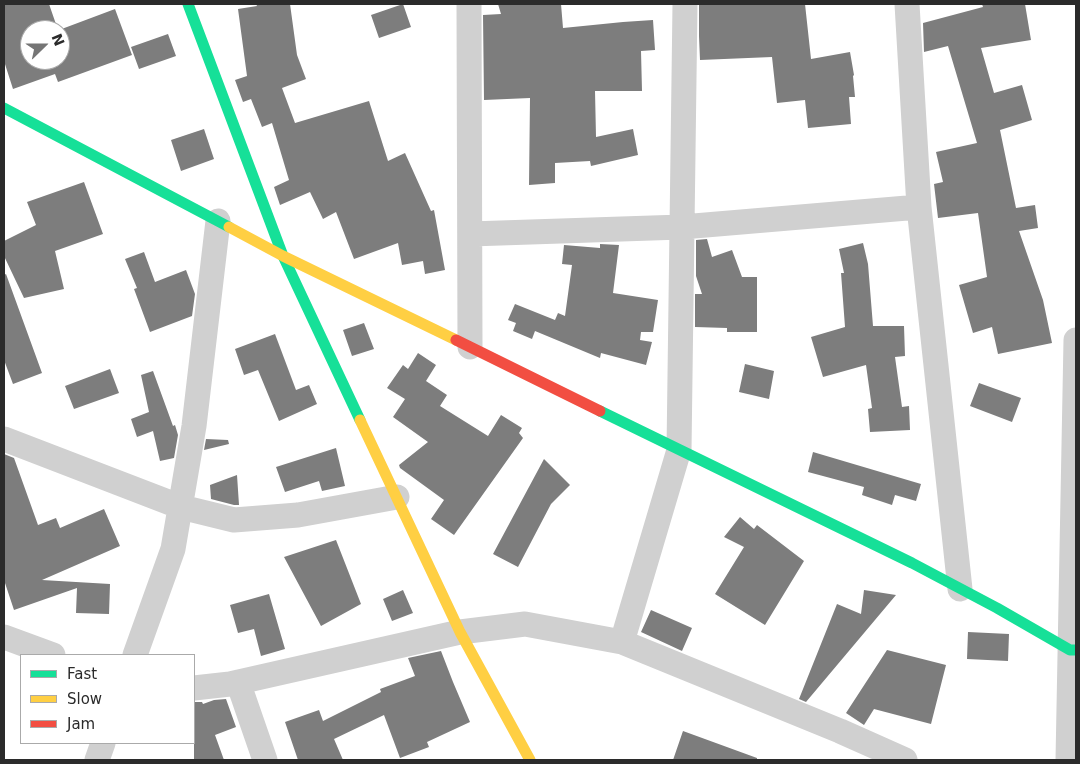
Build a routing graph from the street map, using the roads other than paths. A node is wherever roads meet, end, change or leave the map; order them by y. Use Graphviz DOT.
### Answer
graph roads {
  1 [pos="188,4"];
  2 [pos="468,4"];
  3 [pos="685,4"];
  4 [pos="907,4"];
  5 [pos="4,108"];
  6 [pos="919,207"];
  7 [pos="218,221"];
  8 [pos="682,227"];
  9 [pos="470,234"];
  10 [pos="283,256"];
  11 [pos="1076,340"];
  12 [pos="470,348"];
  13 [pos="4,439"];
  14 [pos="679,450"];
  15 [pos="397,497"];
  16 [pos="181,507"];
  17 [pos="960,589"];
  18 [pos="460,632"];
  19 [pos="4,637"];
  20 [pos="622,642"];
  21 [pos="1073,650"];
  22 [pos="50,654"];
  23 [pos="135,654"];
  24 [pos="238,682"];
  25 [pos="195,688"];
  26 [pos="103,744"];
  27 [pos="97,760"];
  28 [pos="265,760"];
  29 [pos="530,760"];
  30 [pos="905,760"];
  31 [pos="1068,760"];
  1 -- 10 [label="street"];
  2 -- 9 [label="street"];
  3 -- 8 [label="street"];
  4 -- 6 [label="street"];
  5 -- 7 [label="street"];
  6 -- 8 [label="street"];
  6 -- 17 [label="street"];
  7 -- 10 [label="street"];
  7 -- 16 [label="street"];
  8 -- 9 [label="street"];
  8 -- 14 [label="street"];
  9 -- 12 [label="street"];
  10 -- 12 [label="street"];
  10 -- 15 [label="street"];
  11 -- 21 [label="street"];
  12 -- 14 [label="street"];
  13 -- 16 [label="street"];
  14 -- 17 [label="street"];
  14 -- 20 [label="street"];
  15 -- 16 [label="street"];
  15 -- 18 [label="street"];
  16 -- 23 [label="street"];
  17 -- 21 [label="street"];
  18 -- 20 [label="street"];
  18 -- 24 [label="street"];
  18 -- 29 [label="street"];
  19 -- 22 [label="street"];
  20 -- 30 [label="street"];
  21 -- 31 [label="street"];
  24 -- 25 [label="street"];
  24 -- 28 [label="street"];
  26 -- 27 [label="street"];
}
